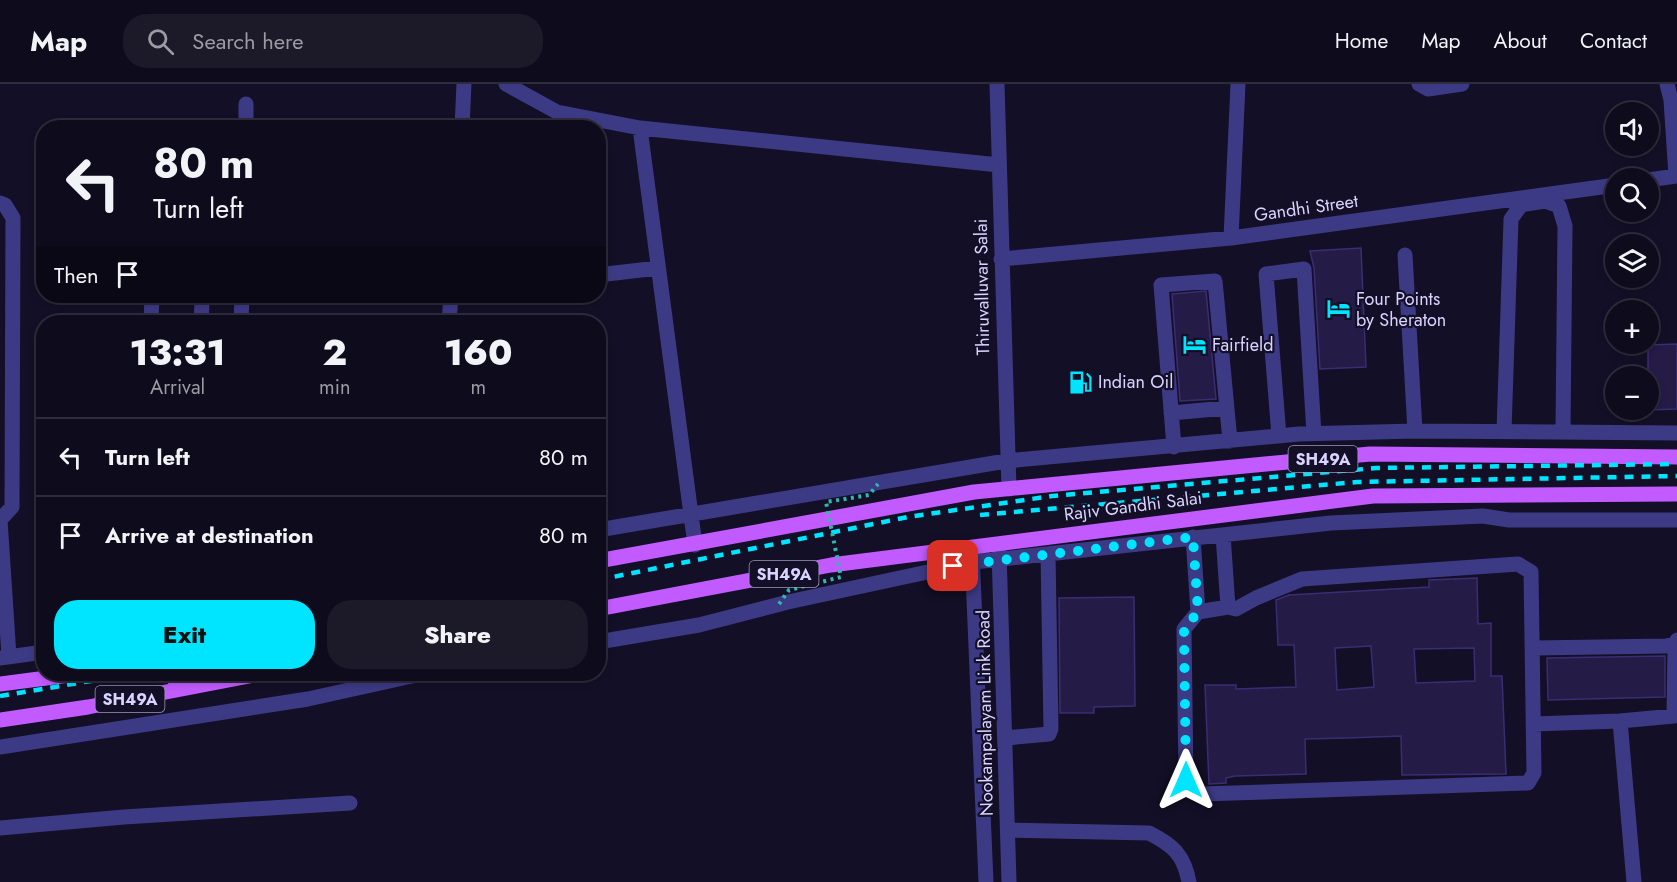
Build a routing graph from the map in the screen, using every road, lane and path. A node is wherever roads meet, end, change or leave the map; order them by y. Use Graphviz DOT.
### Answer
graph roads {
  1 [pos="464,84"];
  2 [pos="506,84"];
  3 [pos="997,84"];
  4 [pos="1238,84"];
  5 [pos="1419,84"];
  6 [pos="1462,84"];
  7 [pos="1666,84"];
  8 [pos="246,104"];
  9 [pos="246,120"];
  10 [pos="462,120"];
  11 [pos="598,120"];
  12 [pos="606,121"];
  13 [pos="640,128"];
  14 [pos="999,165"];
  15 [pos="1676,176"];
  16 [pos="1659,178"];
  17 [pos="1605,187"];
  18 [pos="0,203"];
  19 [pos="1231,238"];
  20 [pos="1405,255"];
  21 [pos="1001,259"];
  22 [pos="658,268"];
  23 [pos="606,273"];
  24 [pos="202,303"];
  25 [pos="201,315"];
  26 [pos="1226,408"];
  27 [pos="1171,413"];
  28 [pos="1416,431"];
  29 [pos="1504,431"];
  30 [pos="1563,432"];
  31 [pos="1677,433"];
  32 [pos="1314,434"];
  33 [pos="1279,436"];
  34 [pos="1230,441"];
  35 [pos="1174,447"];
  36 [pos="1677,457"];
  37 [pos="1006,460"];
  38 [pos="878,484"];
  39 [pos="1009,489"];
  40 [pos="1677,494"];
  41 [pos="690,515"];
  42 [pos="0,520"];
  43 [pos="1677,520"];
  44 [pos="606,529"];
  45 [pos="1223,535"];
  46 [pos="1193,537"];
  47 [pos="998,542"];
  48 [pos="695,545"];
  49 [pos="970,546"];
  50 [pos="1048,554"];
  51 [pos="1001,559"];
  52 [pos="606,560"];
  53 [pos="974,562"];
  54 [pos="779,604"];
  55 [pos="606,607"];
  56 [pos="1228,607"];
  57 [pos="1198,612"];
  58 [pos="606,641"];
  59 [pos="1676,642"];
  60 [pos="1533,648"];
  61 [pos="36,653"];
  62 [pos="4,657"];
  63 [pos="36,679"];
  64 [pos="175,681"];
  65 [pos="223,681"];
  66 [pos="389,681"];
  67 [pos="0,684"];
  68 [pos="177,690"];
  69 [pos="0,720"];
  70 [pos="1620,720"];
  71 [pos="1533,724"];
  72 [pos="1006,738"];
  73 [pos="0,747"];
  74 [pos="350,803"];
  75 [pos="0,828"];
  76 [pos="1008,830"];
  77 [pos="986,882"];
  78 [pos="1009,882"];
  79 [pos="1189,882"];
  80 [pos="1634,882"];
  1 -- 10 [label="street"];
  2 -- 11 [label="street"];
  3 -- 14 [label="street, Thiruvalluvar Salai"];
  4 -- 19 [label="street"];
  5 -- 6 [label="street"];
  7 -- 15 [label="street"];
  8 -- 9 [label="street"];
  12 -- 13 [label="street"];
  13 -- 14 [label="street"];
  13 -- 22 [label="street"];
  14 -- 21 [label="street, Thiruvalluvar Salai"];
  15 -- 16 [label="street"];
  17 -- 19 [label="street, Gandhi Street"];
  18 -- 42 [label="street"];
  19 -- 21 [label="street, Gandhi Street"];
  20 -- 28 [label="street"];
  21 -- 37 [label="street, Thiruvalluvar Salai"];
  22 -- 23 [label="street"];
  22 -- 41 [label="street"];
  24 -- 25 [label="street"];
  26 -- 27 [label="street"];
  26 -- 27 [label="street"];
  26 -- 34 [label="street"];
  27 -- 35 [label="street"];
  28 -- 29 [label="street"];
  28 -- 32 [label="street"];
  29 -- 30 [label="street"];
  29 -- 30 [label="street"];
  30 -- 31 [label="street"];
  32 -- 33 [label="street"];
  32 -- 33 [label="street"];
  33 -- 34 [label="street"];
  34 -- 35 [label="street"];
  35 -- 37 [label="street"];
  36 -- 39 [label="main road, Rajiv Gandhi Salai / SH49A"];
  37 -- 38 [label="street"];
  37 -- 39 [label="street, Thiruvalluvar Salai"];
  38 -- 41 [label="street"];
  38 -- 54 [label="path, bridge"];
  39 -- 48 [label="main road, Rajiv Gandhi Salai / SH49A"];
  40 -- 47 [label="main road, Rajiv Gandhi Salai / SH49A"];
  41 -- 44 [label="street"];
  41 -- 48 [label="street"];
  42 -- 62 [label="street"];
  43 -- 45 [label="street"];
  45 -- 46 [label="street"];
  45 -- 56 [label="street"];
  46 -- 50 [label="street"];
  46 -- 57 [label="street"];
  47 -- 49 [label="main road, Rajiv Gandhi Salai / SH49A"];
  47 -- 51 [label="street, Nookampalayam Link Road"];
  48 -- 52 [label="main road, Rajiv Gandhi Salai / SH49A"];
  49 -- 53 [label="street, Nookampalayam Link Road"];
  49 -- 55 [label="main road, Rajiv Gandhi Salai / SH49A"];
  50 -- 51 [label="street"];
  50 -- 72 [label="street"];
  51 -- 53 [label="street"];
  51 -- 72 [label="street, Nookampalayam Link Road"];
  53 -- 54 [label="street"];
  53 -- 77 [label="street, Nookampalayam Link Road"];
  54 -- 58 [label="street"];
  56 -- 57 [label="street"];
  56 -- 60 [label="street"];
  57 -- 71 [label="street"];
  59 -- 60 [label="street"];
  59 -- 70 [label="street"];
  60 -- 71 [label="street"];
  61 -- 62 [label="street"];
  63 -- 67 [label="main road, SH49A"];
  64 -- 68 [label="main road"];
  65 -- 68 [label="main road, SH49A"];
  66 -- 73 [label="street"];
  68 -- 69 [label="main road, SH49A"];
  70 -- 71 [label="street"];
  70 -- 80 [label="street"];
  72 -- 76 [label="street, Nookampalayam Link Road"];
  74 -- 75 [label="street"];
  76 -- 78 [label="street, Nookampalayam Link Road"];
  76 -- 79 [label="street"];
}
